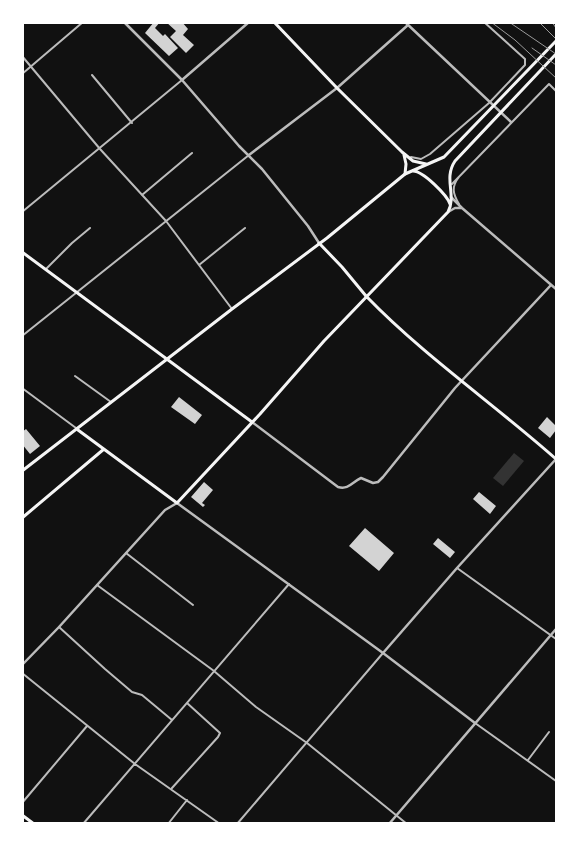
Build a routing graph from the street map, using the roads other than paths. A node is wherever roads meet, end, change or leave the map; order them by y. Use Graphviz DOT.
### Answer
graph roads {
  1 [pos="82,22"];
  2 [pos="124,22"];
  3 [pos="249,22"];
  4 [pos="274,22"];
  5 [pos="484,22"];
  6 [pos="407,24"];
  7 [pos="556,41"];
  8 [pos="556,54"];
  9 [pos="22,56"];
  10 [pos="31,66"];
  11 [pos="22,74"];
  12 [pos="92,74"];
  13 [pos="182,80"];
  14 [pos="337,88"];
  15 [pos="556,91"];
  16 [pos="490,103"];
  17 [pos="511,122"];
  18 [pos="132,123"];
  19 [pos="100,149"];
  20 [pos="402,152"];
  21 [pos="192,153"];
  22 [pos="249,155"];
  23 [pos="430,164"];
  24 [pos="465,170"];
  25 [pos="405,174"];
  26 [pos="450,190"];
  27 [pos="142,195"];
  28 [pos="451,197"];
  29 [pos="451,207"];
  30 [pos="462,208"];
  31 [pos="22,212"];
  32 [pos="448,212"];
  33 [pos="166,222"];
  34 [pos="90,228"];
  35 [pos="245,228"];
  36 [pos="318,243"];
  37 [pos="22,252"];
  38 [pos="199,265"];
  39 [pos="46,269"];
  40 [pos="551,284"];
  41 [pos="556,289"];
  42 [pos="78,293"];
  43 [pos="366,296"];
  44 [pos="232,309"];
  45 [pos="22,336"];
  46 [pos="167,359"];
  47 [pos="75,376"];
  48 [pos="463,381"];
  49 [pos="22,388"];
  50 [pos="112,403"];
  51 [pos="252,422"];
  52 [pos="78,430"];
  53 [pos="104,449"];
  54 [pos="556,459"];
  55 [pos="22,472"];
  56 [pos="177,503"];
  57 [pos="22,518"];
  58 [pos="126,553"];
  59 [pos="457,568"];
  60 [pos="289,584"];
  61 [pos="97,585"];
  62 [pos="192,605"];
  63 [pos="59,627"];
  64 [pos="556,629"];
  65 [pos="551,635"];
  66 [pos="556,639"];
  67 [pos="383,653"];
  68 [pos="22,665"];
  69 [pos="214,671"];
  70 [pos="22,673"];
  71 [pos="187,703"];
  72 [pos="172,720"];
  73 [pos="474,723"];
  74 [pos="87,726"];
  75 [pos="549,732"];
  76 [pos="307,743"];
  77 [pos="528,760"];
  78 [pos="135,764"];
  79 [pos="556,780"];
  80 [pos="171,789"];
  81 [pos="187,800"];
  82 [pos="22,803"];
  83 [pos="22,815"];
  84 [pos="396,815"];
  85 [pos="34,824"];
  86 [pos="83,824"];
  87 [pos="168,824"];
  88 [pos="220,824"];
  89 [pos="237,824"];
  90 [pos="388,824"];
  91 [pos="407,824"];
  1 -- 10 [label="street"];
  2 -- 13 [label="street"];
  3 -- 13 [label="street"];
  4 -- 14 [label="main road"];
  5 -- 16 [label="street"];
  6 -- 14 [label="street"];
  6 -- 16 [label="street"];
  7 -- 23 [label="main road"];
  8 -- 26 [label="main road"];
  9 -- 10 [label="street"];
  10 -- 11 [label="street"];
  10 -- 19 [label="street"];
  12 -- 18 [label="street"];
  13 -- 18 [label="street"];
  13 -- 22 [label="street"];
  14 -- 20 [label="main road"];
  14 -- 22 [label="street"];
  15 -- 17 [label="street"];
  16 -- 17 [label="street"];
  16 -- 20 [label="street"];
  17 -- 24 [label="street"];
  18 -- 19 [label="street"];
  19 -- 27 [label="street"];
  19 -- 31 [label="street"];
  20 -- 23 [label="main road"];
  20 -- 25 [label="main road"];
  21 -- 27 [label="street"];
  22 -- 33 [label="street"];
  22 -- 36 [label="street"];
  23 -- 25 [label="main road"];
  24 -- 26 [label="street"];
  24 -- 30 [label="street"];
  25 -- 29 [label="main road"];
  25 -- 36 [label="main road"];
  26 -- 28 [label="main road"];
  27 -- 33 [label="street"];
  28 -- 29 [label="main road"];
  28 -- 30 [label="street"];
  29 -- 32 [label="main road"];
  30 -- 32 [label="street"];
  30 -- 40 [label="street"];
  32 -- 43 [label="main road"];
  33 -- 38 [label="street"];
  33 -- 42 [label="street"];
  34 -- 39 [label="street"];
  35 -- 38 [label="street"];
  36 -- 43 [label="main road"];
  36 -- 44 [label="main road"];
  37 -- 39 [label="main road"];
  38 -- 44 [label="street"];
  39 -- 42 [label="main road"];
  40 -- 41 [label="street"];
  40 -- 48 [label="street"];
  42 -- 45 [label="street"];
  42 -- 46 [label="main road"];
  43 -- 48 [label="main road"];
  43 -- 51 [label="main road"];
  44 -- 46 [label="main road"];
  46 -- 50 [label="main road"];
  46 -- 51 [label="main road"];
  47 -- 50 [label="street"];
  48 -- 51 [label="street"];
  48 -- 54 [label="main road"];
  49 -- 52 [label="street"];
  50 -- 52 [label="main road"];
  51 -- 56 [label="main road"];
  52 -- 53 [label="main road"];
  52 -- 55 [label="main road"];
  53 -- 56 [label="main road"];
  53 -- 57 [label="main road"];
  54 -- 59 [label="street"];
  56 -- 58 [label="street"];
  56 -- 60 [label="street"];
  58 -- 61 [label="street"];
  58 -- 62 [label="street"];
  59 -- 65 [label="street"];
  59 -- 67 [label="street"];
  60 -- 67 [label="street"];
  60 -- 69 [label="street"];
  61 -- 63 [label="street"];
  61 -- 69 [label="street"];
  63 -- 68 [label="street"];
  63 -- 72 [label="street"];
  64 -- 65 [label="street"];
  65 -- 66 [label="street"];
  65 -- 73 [label="street"];
  67 -- 73 [label="street"];
  67 -- 76 [label="street"];
  69 -- 71 [label="street"];
  69 -- 76 [label="street"];
  70 -- 74 [label="street"];
  71 -- 72 [label="street"];
  71 -- 80 [label="street"];
  72 -- 78 [label="street"];
  73 -- 77 [label="street"];
  73 -- 84 [label="street"];
  74 -- 78 [label="street"];
  74 -- 82 [label="street"];
  75 -- 77 [label="street"];
  76 -- 84 [label="street"];
  76 -- 89 [label="street"];
  77 -- 79 [label="street"];
  78 -- 80 [label="street"];
  78 -- 86 [label="street"];
  80 -- 81 [label="street"];
  81 -- 87 [label="street"];
  81 -- 88 [label="street"];
  83 -- 85 [label="main road"];
  84 -- 90 [label="street"];
  84 -- 91 [label="street"];
}
